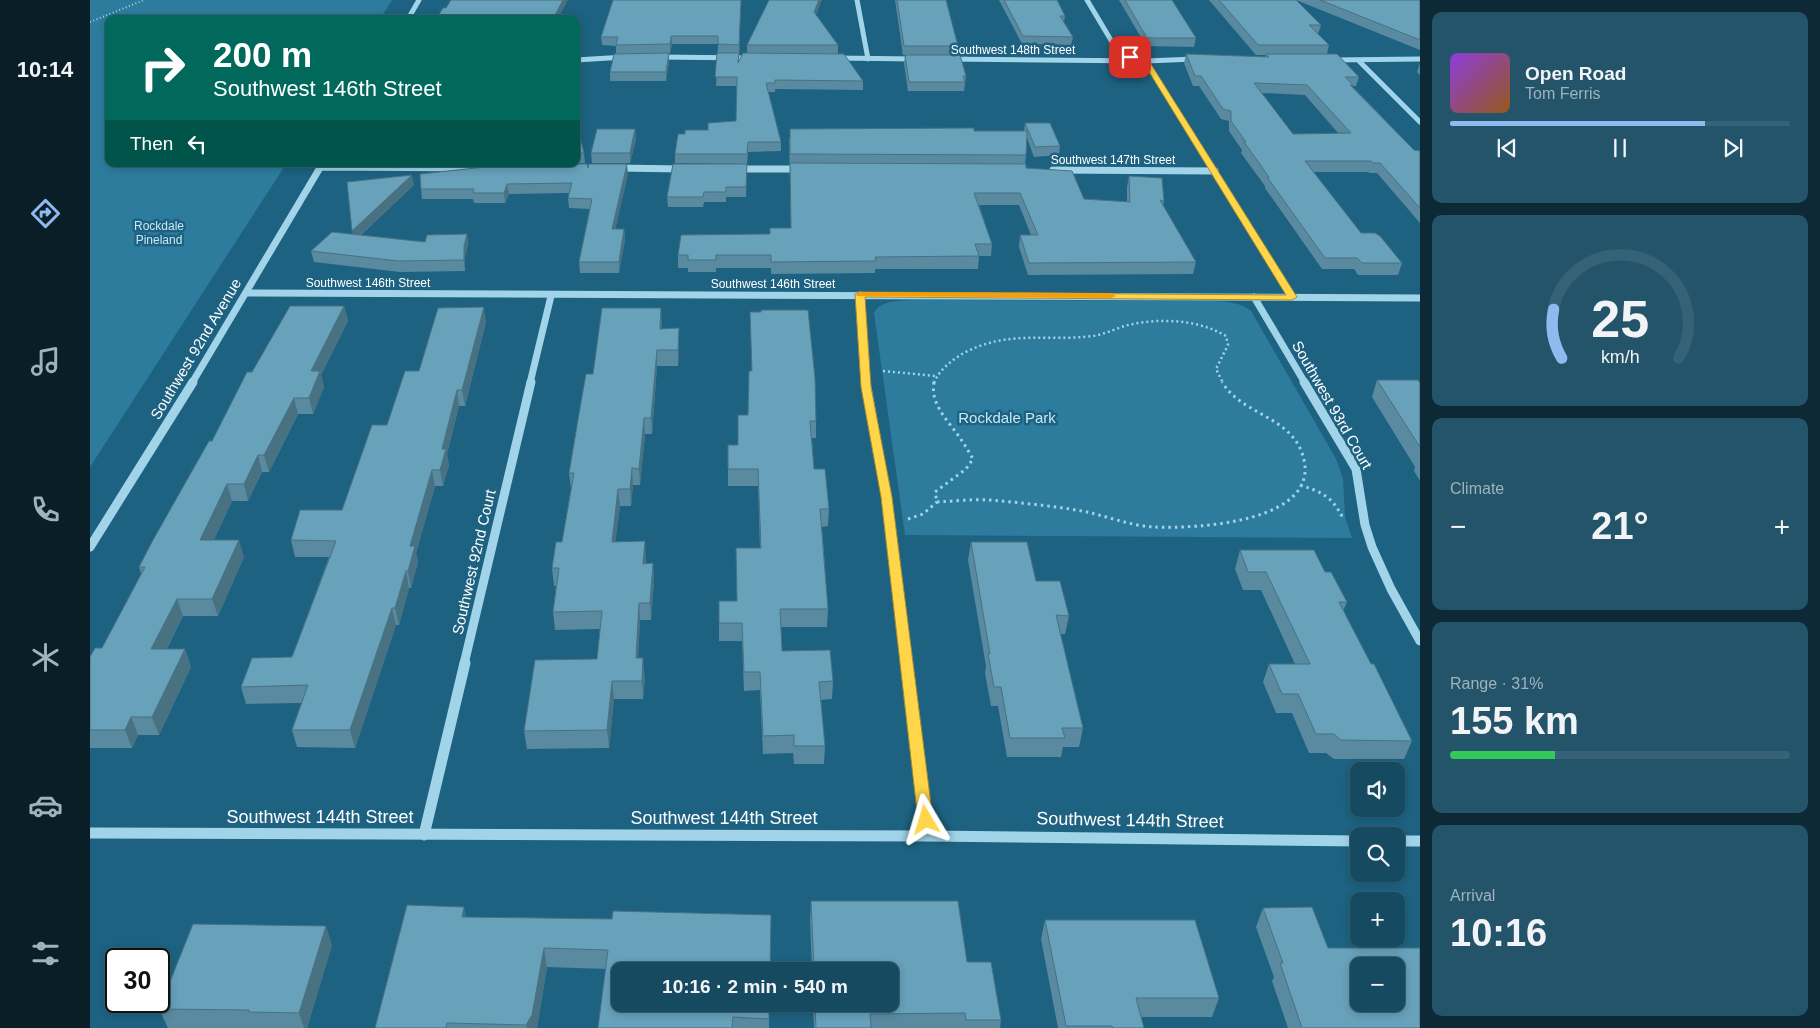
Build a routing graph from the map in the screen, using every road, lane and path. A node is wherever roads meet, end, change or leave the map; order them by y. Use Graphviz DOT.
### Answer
graph roads {
  1 [pos="144,0"];
  2 [pos="419,0"];
  3 [pos="857,0"];
  4 [pos="1086,0"];
  5 [pos="107,15"];
  6 [pos="410,15"];
  7 [pos="105,16"];
  8 [pos="90,22"];
  9 [pos="633,57"];
  10 [pos="649,57"];
  11 [pos="761,58"];
  12 [pos="829,58"];
  13 [pos="868,59"];
  14 [pos="918,59"];
  15 [pos="948,59"];
  16 [pos="1200,59"];
  17 [pos="1420,59"];
  18 [pos="580,60"];
  19 [pos="1329,60"];
  20 [pos="1359,60"];
  21 [pos="1146,61"];
  22 [pos="1420,122"];
  23 [pos="320,167"];
  24 [pos="440,167"];
  25 [pos="499,168"];
  26 [pos="608,168"];
  27 [pos="688,169"];
  28 [pos="728,169"];
  29 [pos="808,169"];
  30 [pos="1048,170"];
  31 [pos="1215,171"];
  32 [pos="246,293"];
  33 [pos="860,294"];
  34 [pos="551,296"];
  35 [pos="1254,297"];
  36 [pos="1292,297"];
  37 [pos="1420,298"];
  38 [pos="882,371"];
  39 [pos="937,376"];
  40 [pos="1300,485"];
  41 [pos="937,502"];
  42 [pos="1346,516"];
  43 [pos="903,521"];
  44 [pos="90,548"];
  45 [pos="1420,641"];
  46 [pos="90,833"];
  47 [pos="424,836"];
  48 [pos="928,836"];
  49 [pos="1350,841"];
  50 [pos="1405,841"];
  51 [pos="1420,841"];
  1 -- 5 [label="path"];
  2 -- 6 [label="street"];
  3 -- 13 [label="street"];
  4 -- 21 [label="street"];
  7 -- 8 [label="path"];
  9 -- 18 [label="street"];
  10 -- 11 [label="street"];
  12 -- 13 [label="street"];
  13 -- 14 [label="street"];
  15 -- 21 [label="street, Southwest 148th Street"];
  16 -- 21 [label="street, Southwest 148th Street"];
  17 -- 20 [label="street"];
  19 -- 20 [label="street"];
  20 -- 22 [label="street"];
  21 -- 31 [label="street"];
  23 -- 32 [label="street, Southwest 92nd Avenue"];
  24 -- 25 [label="street"];
  26 -- 27 [label="street"];
  28 -- 29 [label="street"];
  30 -- 31 [label="street, Southwest 147th Street"];
  31 -- 36 [label="street"];
  32 -- 34 [label="street, Southwest 146th Street"];
  32 -- 44 [label="street, Southwest 92nd Avenue"];
  33 -- 34 [label="street, Southwest 146th Street"];
  33 -- 35 [label="street, Southwest 146th Street"];
  33 -- 48 [label="street"];
  34 -- 47 [label="street, Southwest 92nd Court"];
  35 -- 36 [label="street, Southwest 146th Street"];
  35 -- 45 [label="street, Southwest 93rd Court"];
  36 -- 37 [label="street, Southwest 146th Street"];
  38 -- 39 [label="path"];
  39 -- 40 [label="path"];
  39 -- 41 [label="path"];
  40 -- 41 [label="path"];
  40 -- 42 [label="path"];
  41 -- 43 [label="path"];
  46 -- 47 [label="street, Southwest 144th Street"];
  47 -- 48 [label="street, Southwest 144th Street"];
  48 -- 49 [label="street, Southwest 144th Street"];
  50 -- 51 [label="street"];
}
